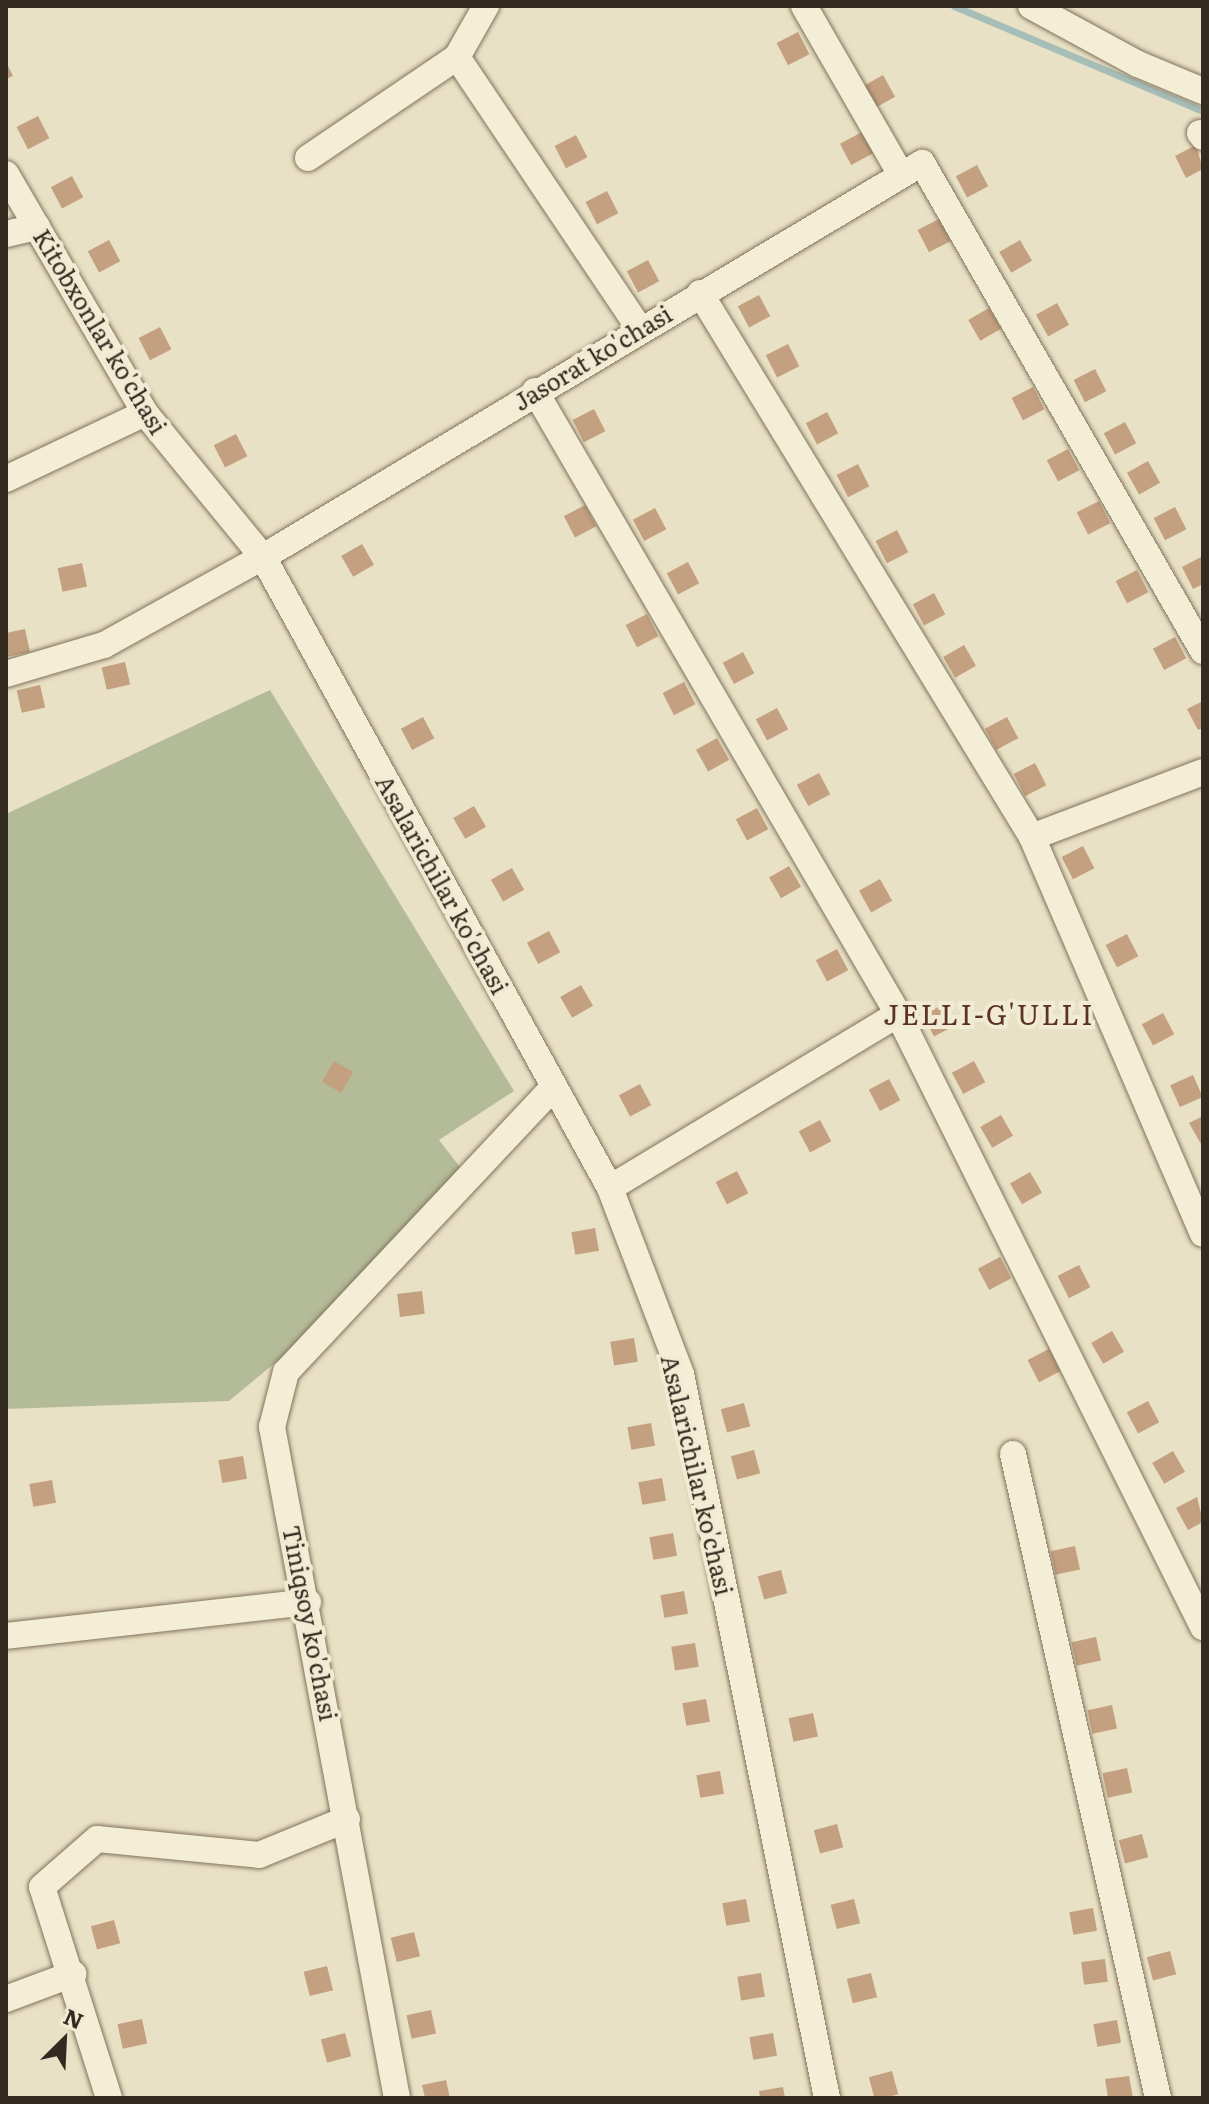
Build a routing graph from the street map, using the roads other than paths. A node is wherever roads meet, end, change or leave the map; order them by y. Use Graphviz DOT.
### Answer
graph roads {
  1 [pos="486,6"];
  2 [pos="804,6"];
  3 [pos="1031,6"];
  4 [pos="457,57"];
  5 [pos="1203,91"];
  6 [pos="308,158"];
  7 [pos="912,169"];
  8 [pos="6,174"];
  9 [pos="37,227"];
  10 [pos="6,234"];
  11 [pos="700,293"];
  12 [pos="640,329"];
  13 [pos="535,391"];
  14 [pos="145,413"];
  15 [pos="6,479"];
  16 [pos="263,557"];
  17 [pos="1203,651"];
  18 [pos="6,674"];
  19 [pos="1203,772"];
  20 [pos="1032,837"];
  21 [pos="898,1014"];
  22 [pos="554,1087"];
  23 [pos="610,1188"];
  24 [pos="1203,1234"];
  25 [pos="1013,1454"];
  26 [pos="308,1602"];
  27 [pos="1203,1627"];
  28 [pos="6,1636"];
  29 [pos="347,1819"];
  30 [pos="73,1974"];
  31 [pos="6,1999"];
  32 [pos="109,2098"];
  33 [pos="397,2098"];
  34 [pos="827,2098"];
  35 [pos="1158,2098"];
  1 -- 4 [label="street"];
  2 -- 7 [label="street"];
  3 -- 5 [label="street"];
  4 -- 6 [label="street"];
  4 -- 12 [label="street"];
  7 -- 11 [label="street, Jasorat ko'chasi"];
  7 -- 17 [label="street"];
  8 -- 9 [label="street, Kitobxonlar ko'chasi"];
  9 -- 10 [label="street"];
  9 -- 14 [label="street, Kitobxonlar ko'chasi"];
  11 -- 12 [label="street, Jasorat ko'chasi"];
  11 -- 20 [label="street"];
  12 -- 13 [label="street, Jasorat ko'chasi"];
  13 -- 16 [label="street, Jasorat ko'chasi"];
  13 -- 21 [label="street"];
  14 -- 15 [label="street"];
  14 -- 16 [label="street, Kitobxonlar ko'chasi"];
  16 -- 18 [label="street, Jasorat ko'chasi"];
  16 -- 22 [label="street, Asalarichilar ko'chasi"];
  19 -- 20 [label="street"];
  20 -- 24 [label="street"];
  21 -- 23 [label="street"];
  21 -- 27 [label="street"];
  22 -- 23 [label="street, Asalarichilar ko'chasi"];
  22 -- 26 [label="street, Tiniqsoy ko'chasi"];
  23 -- 34 [label="street, Asalarichilar ko'chasi"];
  25 -- 35 [label="street"];
  26 -- 28 [label="street"];
  26 -- 29 [label="street, Tiniqsoy ko'chasi"];
  29 -- 30 [label="street"];
  29 -- 33 [label="street, Tiniqsoy ko'chasi"];
  30 -- 31 [label="street"];
  30 -- 32 [label="street"];
}
